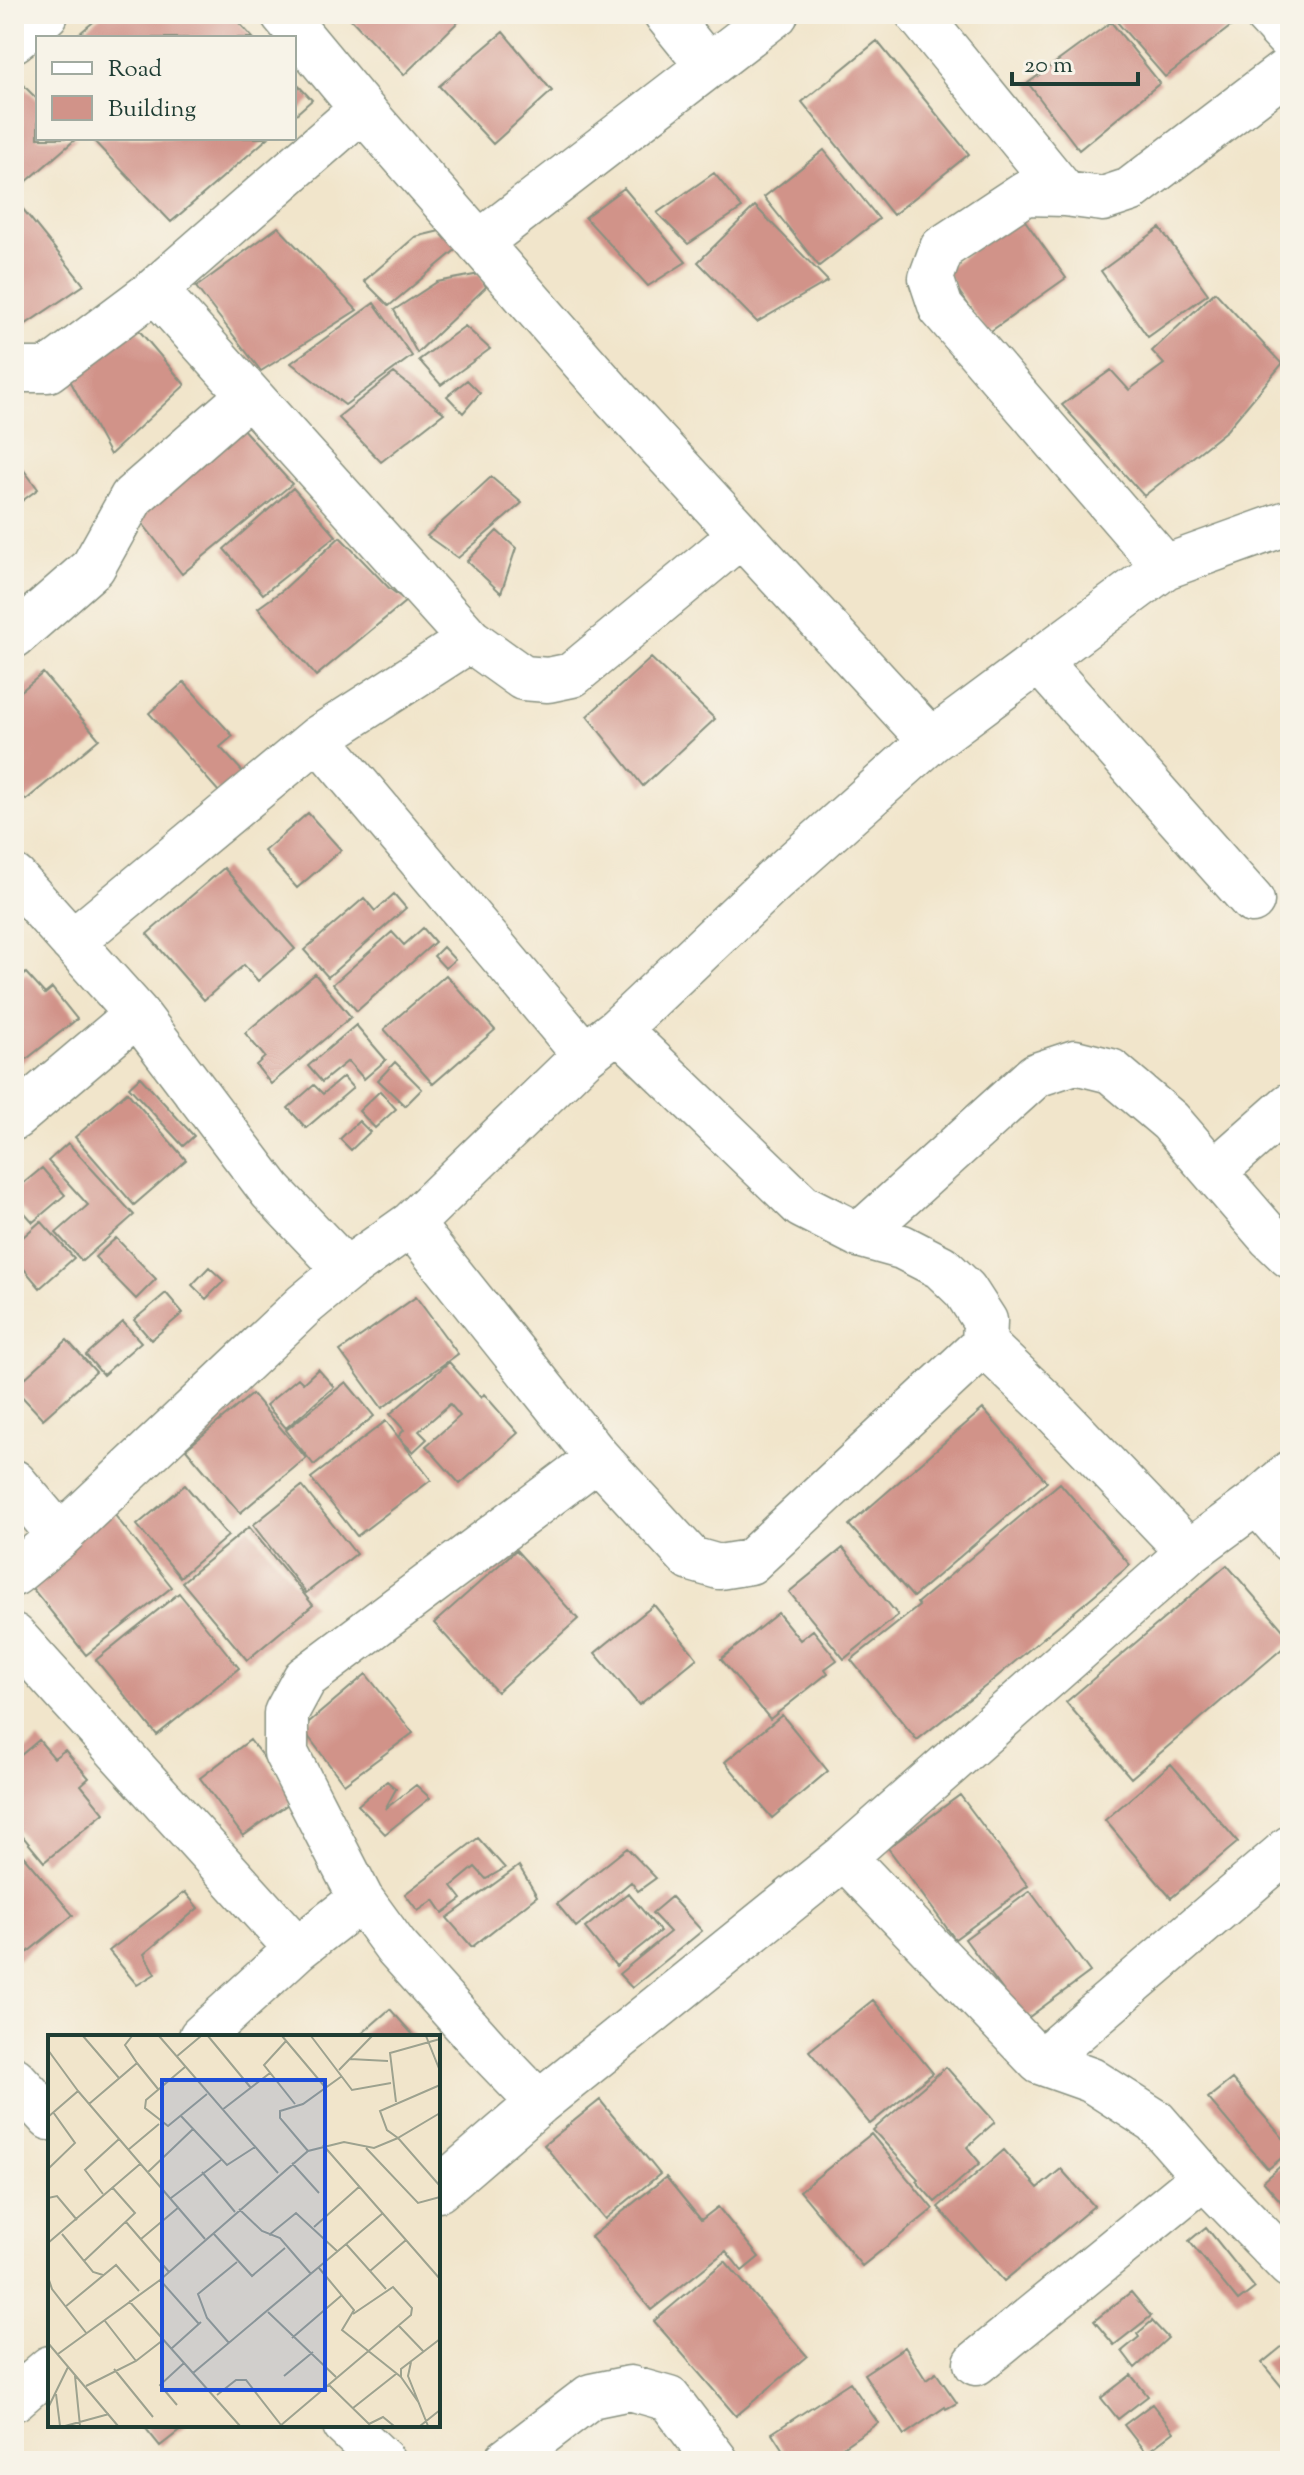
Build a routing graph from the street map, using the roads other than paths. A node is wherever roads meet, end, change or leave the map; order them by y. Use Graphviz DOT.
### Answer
graph roads {
  1 [pos="46,14"];
  2 [pos="283,14"];
  3 [pos="666,14"];
  4 [pos="776,14"];
  5 [pos="918,14"];
  6 [pos="1266,14"];
  7 [pos="14,40"];
  8 [pos="1290,40"];
  9 [pos="708,66"];
  10 [pos="1290,68"];
  11 [pos="362,109"];
  12 [pos="1065,194"];
  13 [pos="479,243"];
  14 [pos="155,290"];
  15 [pos="14,370"];
  16 [pos="249,395"];
  17 [pos="1290,523"];
  18 [pos="741,535"];
  19 [pos="1165,567"];
  20 [pos="14,636"];
  21 [pos="470,640"];
  22 [pos="1038,660"];
  23 [pos="318,738"];
  24 [pos="931,741"];
  25 [pos="14,877"];
  26 [pos="1252,901"];
  27 [pos="72,942"];
  28 [pos="137,1014"];
  29 [pos="602,1042"];
  30 [pos="1290,1105"];
  31 [pos="14,1118"];
  32 [pos="1215,1171"];
  33 [pos="411,1224"];
  34 [pos="859,1235"];
  35 [pos="1290,1256"];
  36 [pos="346,1270"];
  37 [pos="984,1344"];
  38 [pos="598,1458"];
  39 [pos="1290,1473"];
  40 [pos="14,1482"];
  41 [pos="1257,1502"];
  42 [pos="60,1536"];
  43 [pos="1290,1540"];
  44 [pos="1189,1552"];
  45 [pos="14,1574"];
  46 [pos="14,1636"];
  47 [pos="1290,1848"];
  48 [pos="844,1857"];
  49 [pos="361,1899"];
  50 [pos="297,1949"];
  51 [pos="203,2035"];
  52 [pos="1040,2062"];
  53 [pos="14,2079"];
  54 [pos="539,2103"];
  55 [pos="48,2116"];
  56 [pos="1204,2177"];
  57 [pos="440,2188"];
  58 [pos="1290,2266"];
  59 [pos="976,2363"];
  60 [pos="48,2370"];
  61 [pos="14,2399"];
  62 [pos="347,2427"];
  63 [pos="383,2461"];
  64 [pos="506,2461"];
  65 [pos="716,2461"];
  1 -- 7 [label="street"];
  2 -- 11 [label="street"];
  3 -- 9 [label="street"];
  4 -- 9 [label="street"];
  5 -- 12 [label="street"];
  6 -- 8 [label="street"];
  9 -- 13 [label="street"];
  10 -- 12 [label="street"];
  11 -- 13 [label="street"];
  11 -- 14 [label="street"];
  12 -- 19 [label="street"];
  13 -- 18 [label="street"];
  14 -- 15 [label="street"];
  14 -- 16 [label="street"];
  16 -- 20 [label="street"];
  16 -- 21 [label="street"];
  17 -- 19 [label="street"];
  18 -- 21 [label="street"];
  18 -- 24 [label="street"];
  19 -- 22 [label="street"];
  21 -- 23 [label="street"];
  22 -- 24 [label="street"];
  22 -- 26 [label="street"];
  23 -- 27 [label="street"];
  23 -- 29 [label="street"];
  24 -- 29 [label="street"];
  25 -- 27 [label="street"];
  27 -- 28 [label="street"];
  28 -- 31 [label="street"];
  28 -- 36 [label="street"];
  29 -- 33 [label="street"];
  29 -- 34 [label="street"];
  30 -- 32 [label="street"];
  32 -- 34 [label="street"];
  32 -- 35 [label="street"];
  33 -- 36 [label="street"];
  33 -- 38 [label="street"];
  34 -- 37 [label="street"];
  36 -- 42 [label="street"];
  37 -- 38 [label="street"];
  37 -- 44 [label="street"];
  38 -- 49 [label="street"];
  39 -- 41 [label="street"];
  40 -- 42 [label="street"];
  41 -- 43 [label="street"];
  41 -- 44 [label="street"];
  42 -- 45 [label="street"];
  44 -- 48 [label="street"];
  46 -- 50 [label="street"];
  47 -- 52 [label="street"];
  48 -- 52 [label="street"];
  48 -- 54 [label="street"];
  49 -- 50 [label="street"];
  49 -- 54 [label="street"];
  50 -- 51 [label="street"];
  52 -- 56 [label="street"];
  53 -- 55 [label="street"];
  54 -- 57 [label="street"];
  56 -- 58 [label="street"];
  56 -- 59 [label="street"];
  60 -- 61 [label="street"];
  62 -- 63 [label="street"];
  64 -- 65 [label="street"];
}
